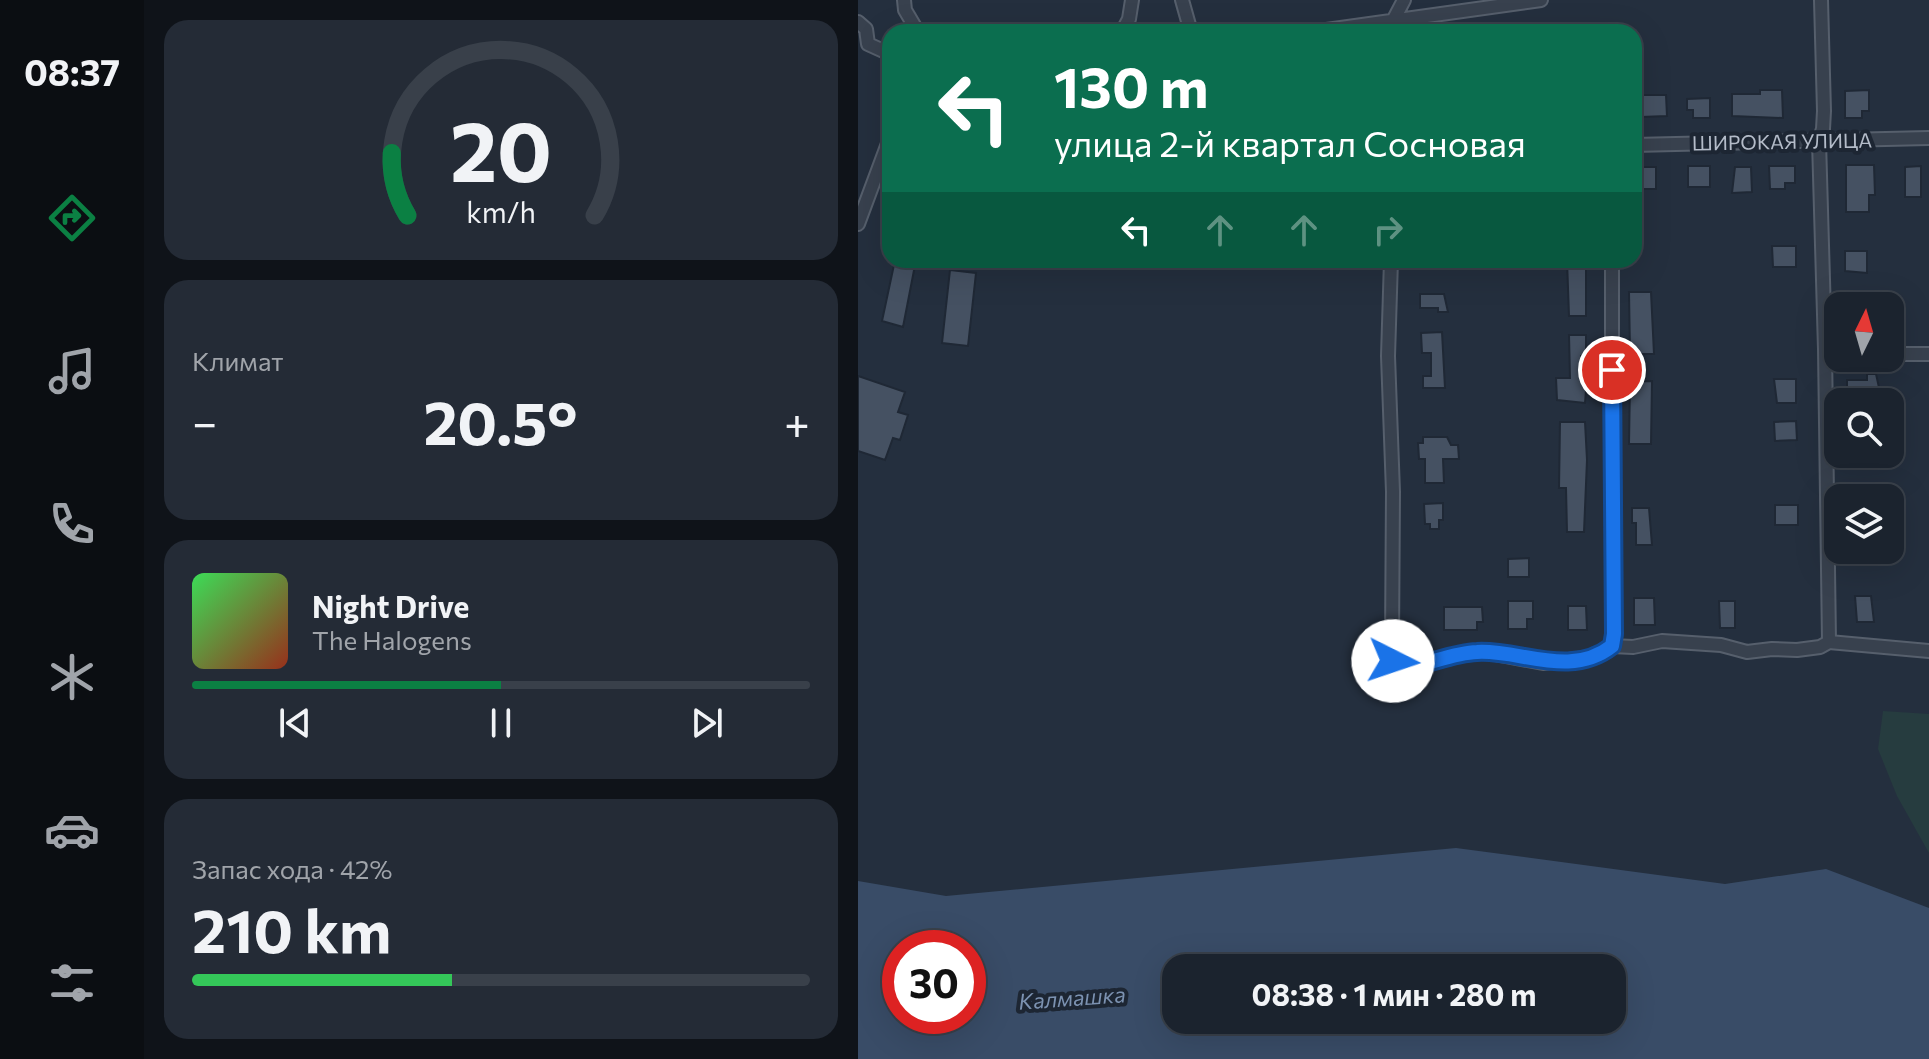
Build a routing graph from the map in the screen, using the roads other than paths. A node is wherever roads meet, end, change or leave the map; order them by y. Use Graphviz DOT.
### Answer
graph roads {
  1 [pos="904,0"];
  2 [pos="1132,0"];
  3 [pos="1182,0"];
  4 [pos="1404,0"];
  5 [pos="1541,0"];
  6 [pos="1821,0"];
  7 [pos="858,22"];
  8 [pos="913,24"];
  9 [pos="1126,24"];
  10 [pos="1189,24"];
  11 [pos="1393,24"];
  12 [pos="1399,24"];
  13 [pos="882,50"];
  14 [pos="1929,138"];
  15 [pos="1819,141"];
  16 [pos="1642,145"];
  17 [pos="882,160"];
  18 [pos="858,224"];
  19 [pos="1391,268"];
  20 [pos="1612,268"];
  21 [pos="1828,292"];
  22 [pos="1904,354"];
  23 [pos="1929,354"];
  24 [pos="1832,372"];
  25 [pos="1829,642"];
  26 [pos="1612,646"];
  27 [pos="1929,651"];
  1 -- 8 [label="street"];
  2 -- 9 [label="street"];
  3 -- 10 [label="street"];
  4 -- 11 [label="street"];
  5 -- 12 [label="street"];
  6 -- 15 [label="street"];
  7 -- 13 [label="street"];
  14 -- 15 [label="street, ШИРОКАЯ УЛИЦА"];
  15 -- 16 [label="street, ШИРОКАЯ УЛИЦА"];
  15 -- 21 [label="street"];
  17 -- 18 [label="street"];
  19 -- 26 [label="street"];
  20 -- 26 [label="street"];
  22 -- 23 [label="street"];
  24 -- 25 [label="street"];
  25 -- 26 [label="street"];
  25 -- 27 [label="street"];
}
